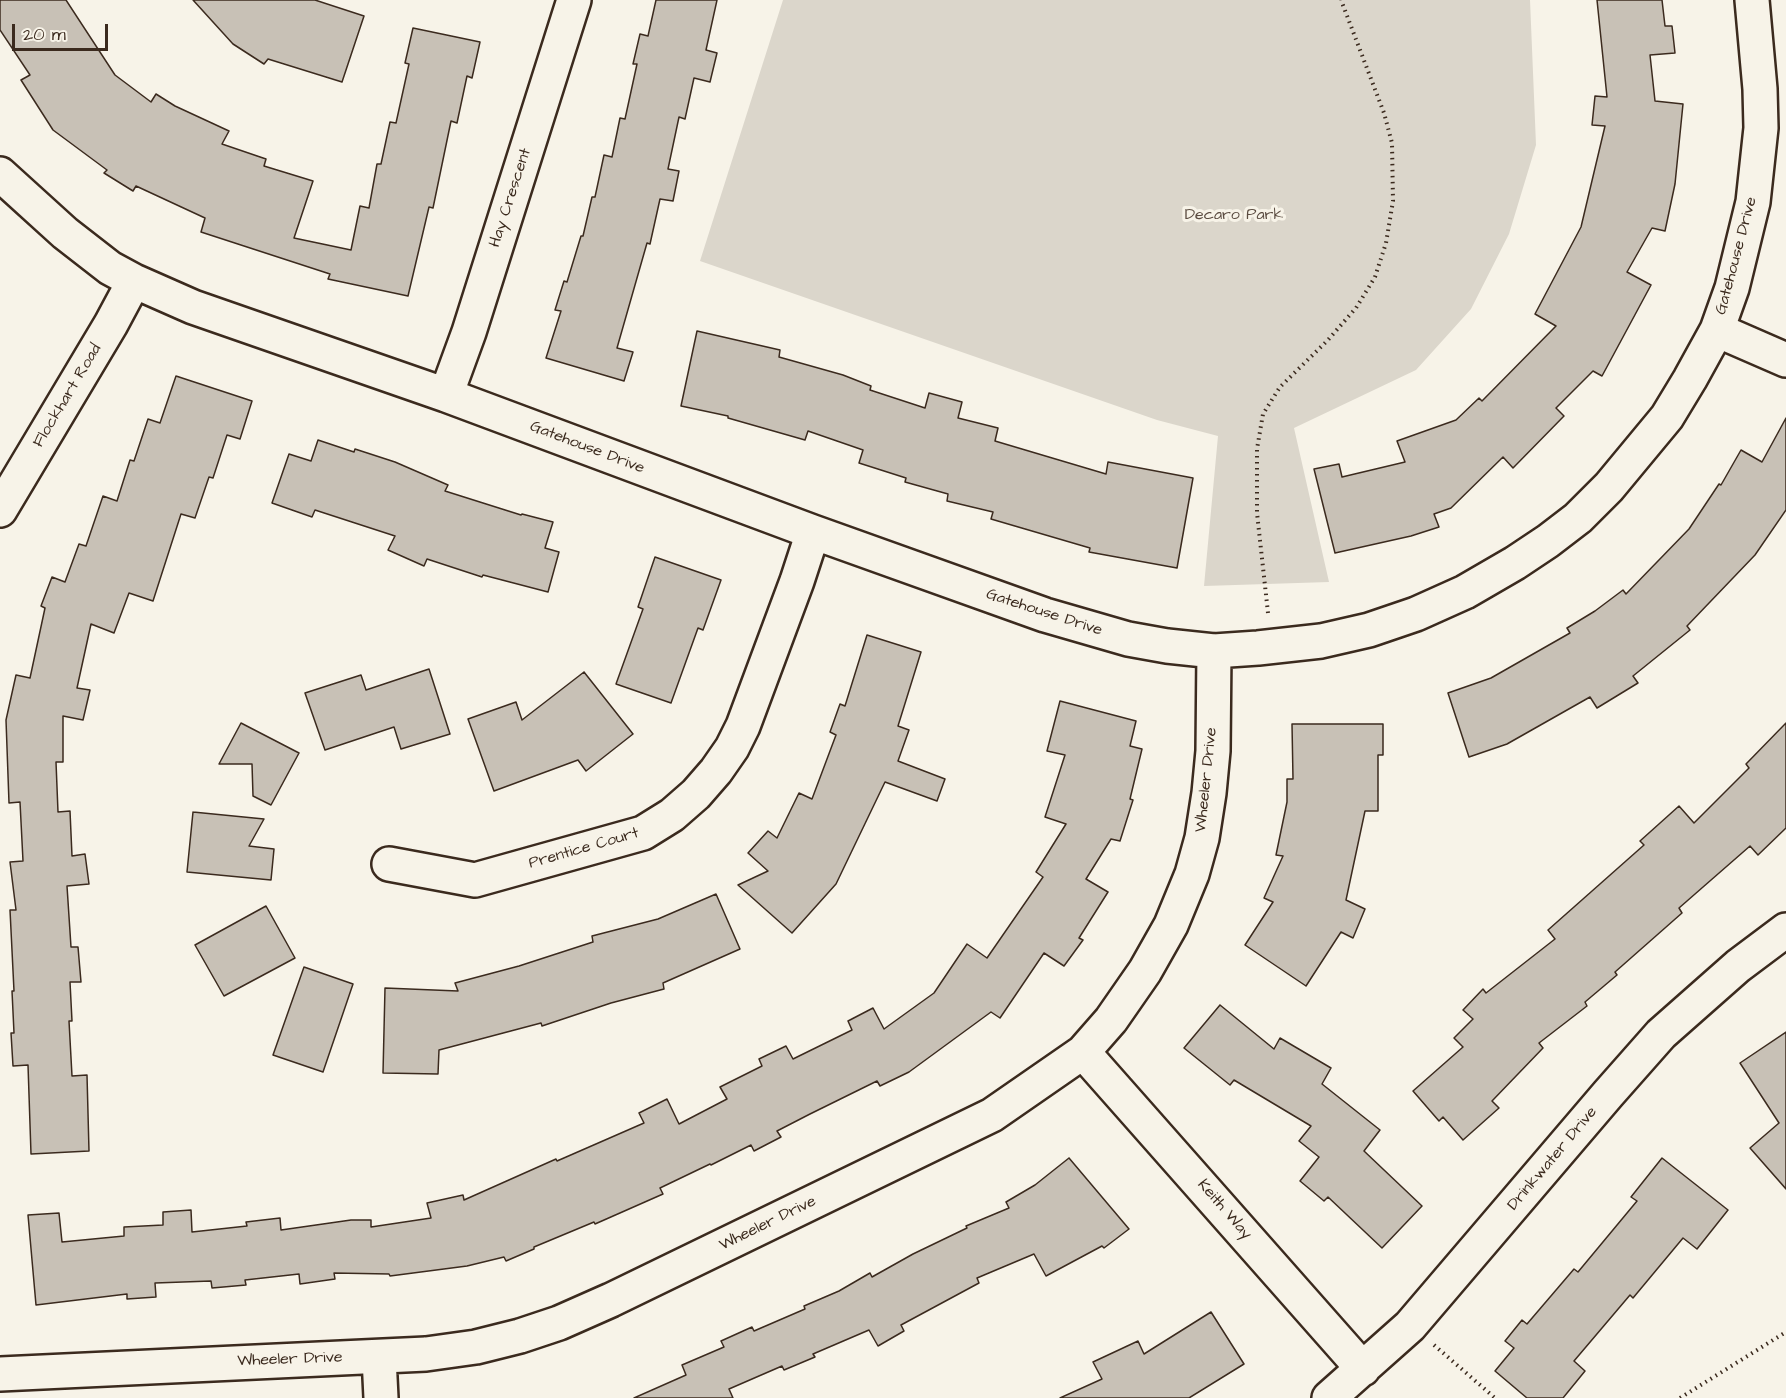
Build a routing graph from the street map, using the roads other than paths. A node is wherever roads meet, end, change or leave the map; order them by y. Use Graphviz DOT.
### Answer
graph roads {
  1 [pos="573,0"];
  2 [pos="1752,0"];
  3 [pos="0,174"];
  4 [pos="134,281"];
  5 [pos="1717,330"];
  6 [pos="1786,360"];
  7 [pos="446,395"];
  8 [pos="0,510"];
  9 [pos="813,532"];
  10 [pos="1214,651"];
  11 [pos="389,864"];
  12 [pos="1786,930"];
  13 [pos="1083,1052"];
  14 [pos="380,1357"];
  15 [pos="1363,1369"];
  16 [pos="0,1374"];
  17 [pos="381,1398"];
  18 [pos="1329,1398"];
  1 -- 7 [label="street, Hay Crescent"];
  2 -- 5 [label="street, Gatehouse Drive"];
  3 -- 4 [label="street, Gatehouse Drive"];
  4 -- 7 [label="street, Gatehouse Drive"];
  4 -- 8 [label="street, Flockhart Road"];
  5 -- 6 [label="street"];
  5 -- 10 [label="street, Gatehouse Drive"];
  7 -- 9 [label="street, Gatehouse Drive"];
  9 -- 10 [label="street, Gatehouse Drive"];
  9 -- 11 [label="street, Prentice Court"];
  10 -- 13 [label="street, Wheeler Drive"];
  12 -- 15 [label="street, Drinkwater Drive"];
  13 -- 14 [label="street, Wheeler Drive"];
  13 -- 15 [label="street, Keith Way"];
  14 -- 16 [label="street, Wheeler Drive"];
  14 -- 17 [label="street"];
  15 -- 18 [label="street, Drinkwater Drive"];
}
